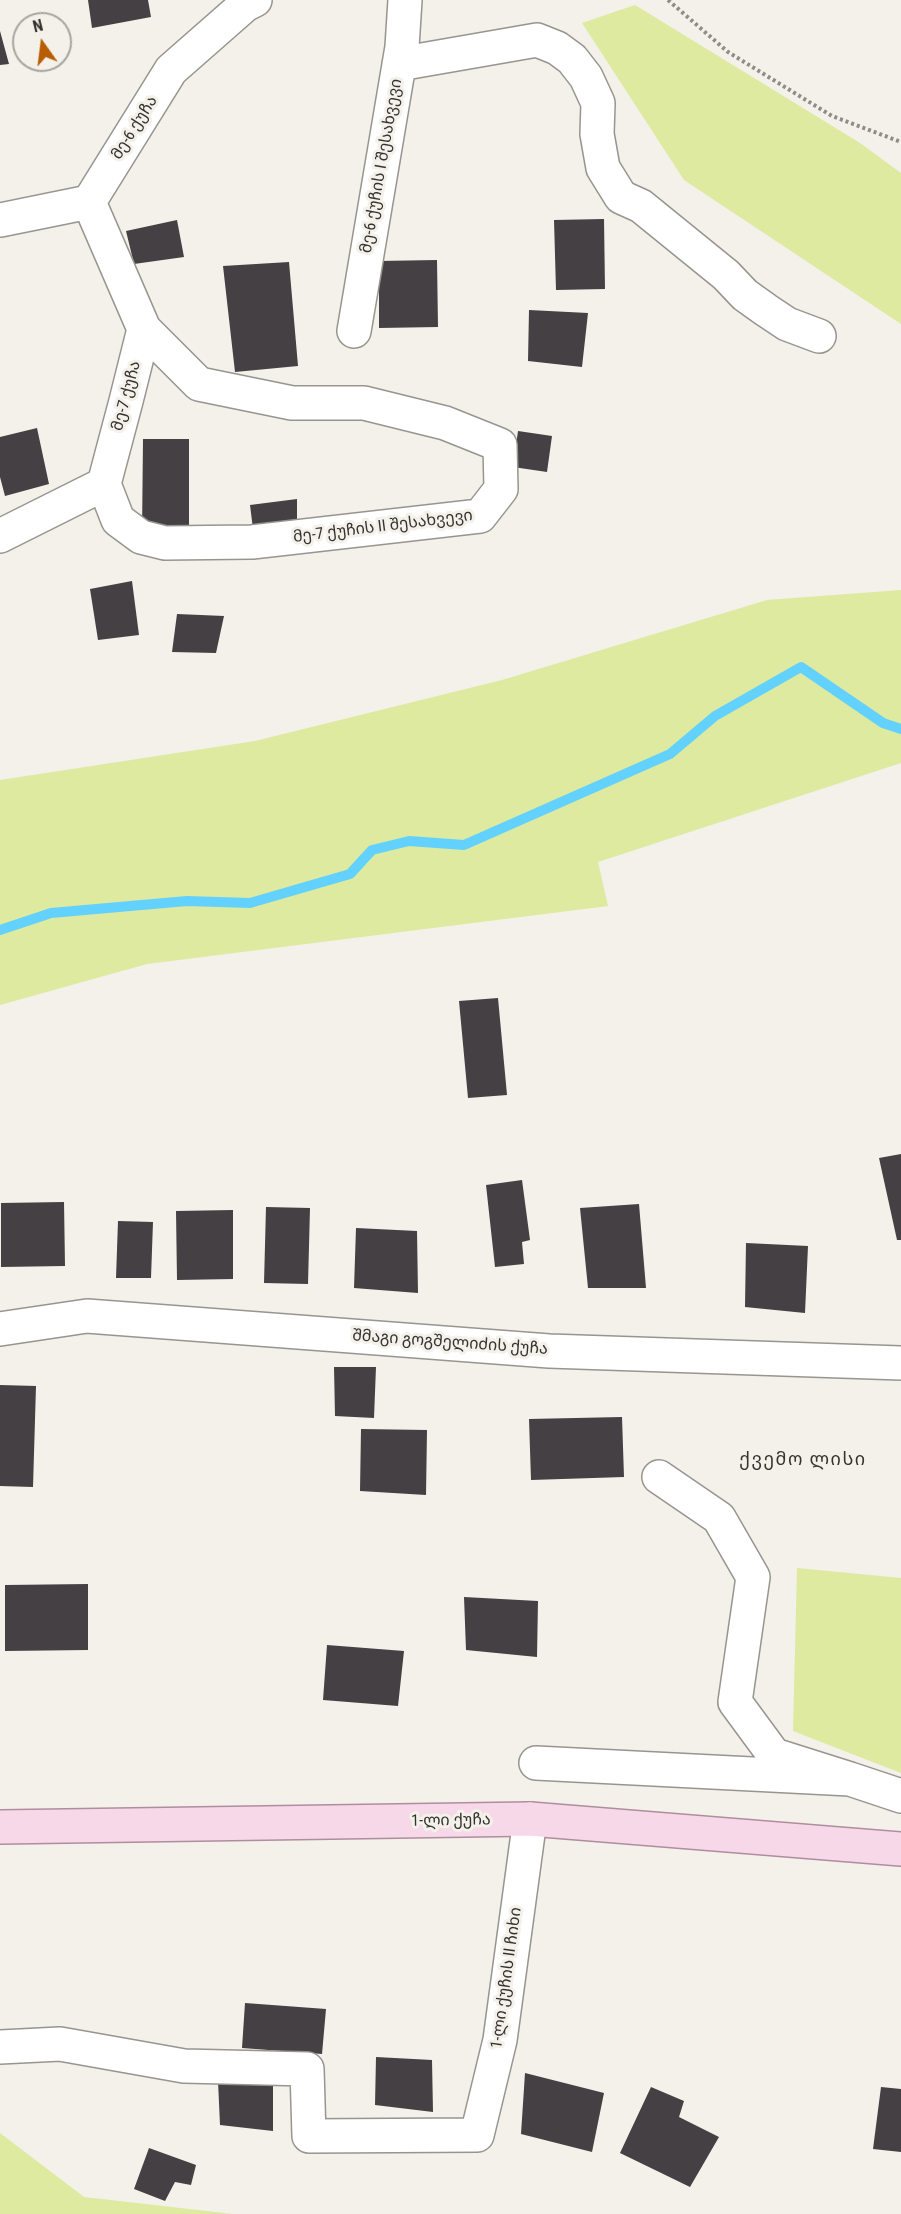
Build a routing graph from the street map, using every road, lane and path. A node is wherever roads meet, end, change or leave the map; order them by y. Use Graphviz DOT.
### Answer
graph roads {
  1 [pos="255,0"];
  2 [pos="405,0"];
  3 [pos="668,0"];
  4 [pos="399,63"];
  5 [pos="901,142"];
  6 [pos="89,202"];
  7 [pos="0,220"];
  8 [pos="144,329"];
  9 [pos="354,330"];
  10 [pos="819,336"];
  11 [pos="104,484"];
  12 [pos="0,536"];
  13 [pos="0,1329"];
  14 [pos="901,1363"];
  15 [pos="659,1477"];
  16 [pos="536,1763"];
  17 [pos="850,1779"];
  18 [pos="901,1796"];
  19 [pos="530,1820"];
  20 [pos="0,1827"];
  21 [pos="901,1849"];
  22 [pos="0,2048"];
  1 -- 6 [label="street, მე-6 ქუჩა"];
  2 -- 4 [label="street, მე-6 ქუჩის I შესახვევი"];
  3 -- 5 [label="path"];
  4 -- 9 [label="street, მე-6 ქუჩის I შესახვევი"];
  4 -- 10 [label="street"];
  6 -- 7 [label="street"];
  6 -- 8 [label="street"];
  8 -- 11 [label="street, მე-7 ქუჩა"];
  8 -- 11 [label="street, მე-7 ქუჩის II შესახვევი"];
  11 -- 12 [label="street"];
  13 -- 14 [label="street, შმაგი გოგშელიძის ქუჩა"];
  15 -- 17 [label="street"];
  16 -- 17 [label="street"];
  17 -- 18 [label="street"];
  19 -- 20 [label="main road, 1-ლი ქუჩა"];
  19 -- 21 [label="main road, 1-ლი ქუჩა"];
  19 -- 22 [label="street, 1-ლი ქუჩის II ჩიხი"];
}
